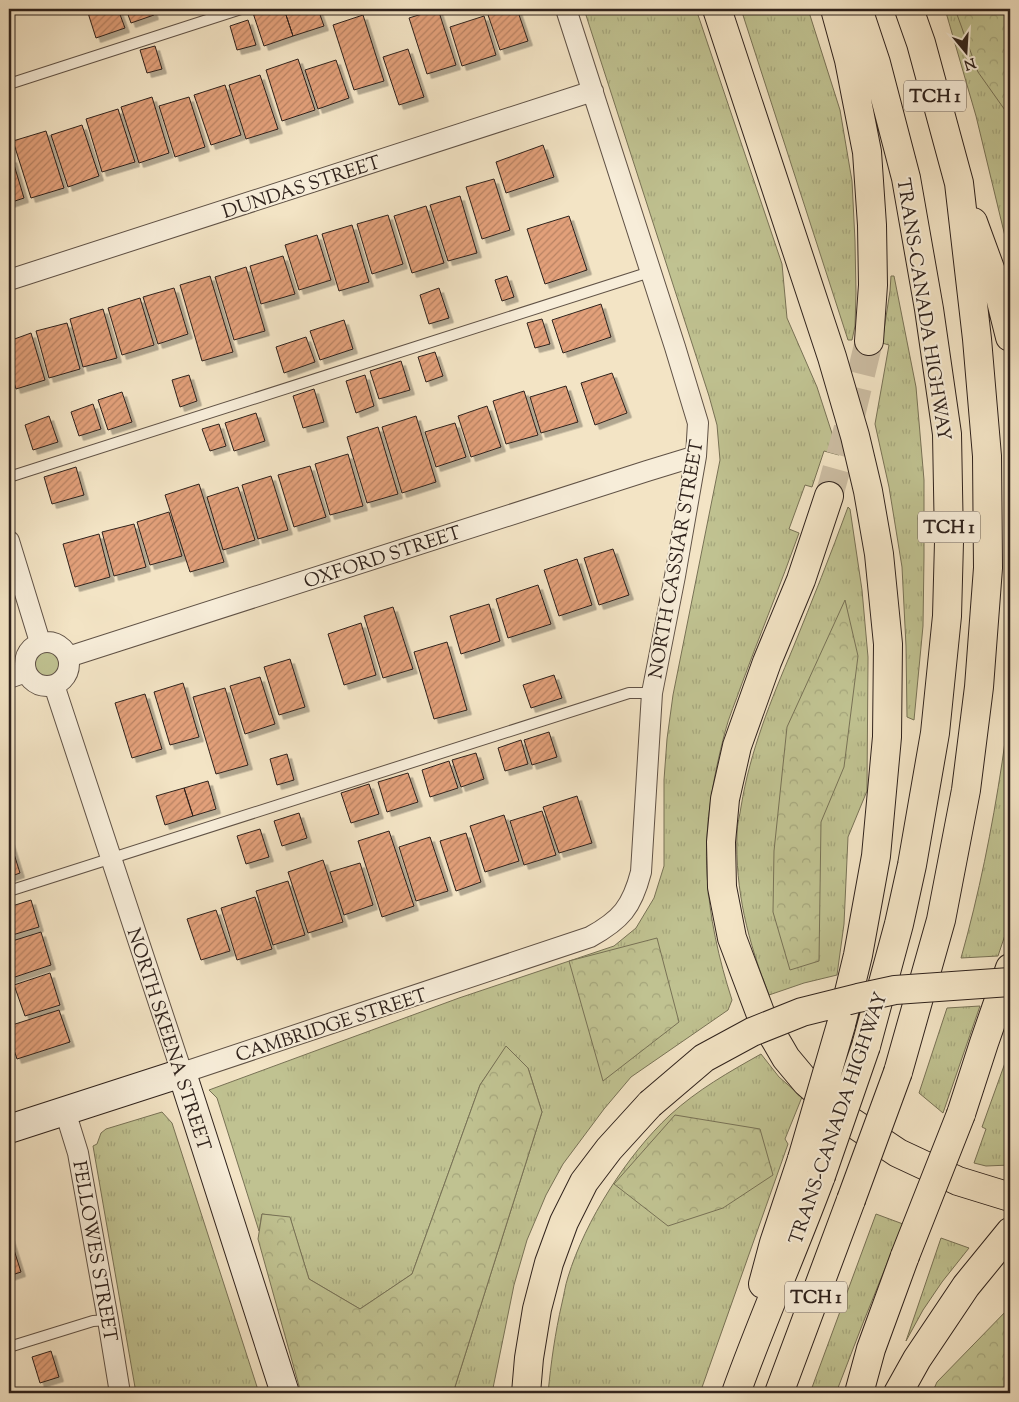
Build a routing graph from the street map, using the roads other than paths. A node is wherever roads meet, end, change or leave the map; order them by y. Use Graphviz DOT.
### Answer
graph roads {
  1 [pos="241,9"];
  2 [pos="566,9"];
  3 [pos="717,9"];
  4 [pos="835,9"];
  5 [pos="858,9"];
  6 [pos="909,9"];
  7 [pos="9,84"];
  8 [pos="592,92"];
  9 [pos="959,183"];
  10 [pos="650,272"];
  11 [pos="9,280"];
  12 [pos="1010,337"];
  13 [pos="869,341"];
  14 [pos="696,456"];
  15 [pos="9,477"];
  16 [pos="828,496"];
  17 [pos="9,541"];
  18 [pos="40,642"];
  19 [pos="68,657"];
  20 [pos="17,675"];
  21 [pos="54,686"];
  22 [pos="652,694"];
  23 [pos="110,858"];
  24 [pos="9,891"];
  25 [pos="636,892"];
  26 [pos="1010,968"];
  27 [pos="1010,982"];
  28 [pos="182,1073"];
  29 [pos="65,1111"];
  30 [pos="9,1129"];
  31 [pos="812,1168"];
  32 [pos="1010,1197"];
  33 [pos="1010,1232"];
  34 [pos="108,1320"];
  35 [pos="9,1347"];
  36 [pos="120,1393"];
  37 [pos="285,1393"];
  38 [pos="526,1393"];
  39 [pos="736,1393"];
  40 [pos="780,1393"];
  41 [pos="859,1393"];
  42 [pos="898,1393"];
  1 -- 7 [label="lane"];
  2 -- 8 [label="street, NORTH CASSIAR STREET"];
  3 -- 31 [label="highway, bridge"];
  4 -- 13 [label="highway"];
  5 -- 31 [label="highway, TRANS-CANADA HIGHWAY / TCH 1, bridge"];
  6 -- 9 [label="highway, TRANS-CANADA HIGHWAY / TCH 1"];
  8 -- 10 [label="street, NORTH CASSIAR STREET"];
  8 -- 11 [label="street, DUNDAS STREET"];
  9 -- 12 [label="highway"];
  9 -- 40 [label="highway, TRANS-CANADA HIGHWAY / TCH 1, bridge"];
  10 -- 14 [label="street, NORTH CASSIAR STREET"];
  10 -- 15 [label="lane"];
  14 -- 19 [label="street, OXFORD STREET"];
  14 -- 22 [label="street, NORTH CASSIAR STREET"];
  16 -- 32 [label="highway"];
  17 -- 18 [label="street"];
  18 -- 19 [label="street"];
  18 -- 20 [label="street"];
  19 -- 21 [label="street"];
  20 -- 21 [label="street"];
  21 -- 23 [label="street, NORTH SKEENA STREET"];
  22 -- 23 [label="lane"];
  22 -- 25 [label="street, NORTH CASSIAR STREET"];
  23 -- 24 [label="lane"];
  23 -- 28 [label="street, NORTH SKEENA STREET"];
  25 -- 28 [label="street, CAMBRIDGE STREET"];
  26 -- 41 [label="highway, bridge"];
  27 -- 38 [label="highway, bridge"];
  28 -- 29 [label="street, CAMBRIDGE STREET"];
  28 -- 37 [label="street, NORTH SKEENA STREET"];
  29 -- 30 [label="street, CAMBRIDGE STREET"];
  29 -- 34 [label="street, FELLOWES STREET"];
  31 -- 39 [label="highway, TRANS-CANADA HIGHWAY / TCH 1"];
  33 -- 42 [label="highway"];
  34 -- 35 [label="lane"];
  34 -- 36 [label="street, FELLOWES STREET"];
}
